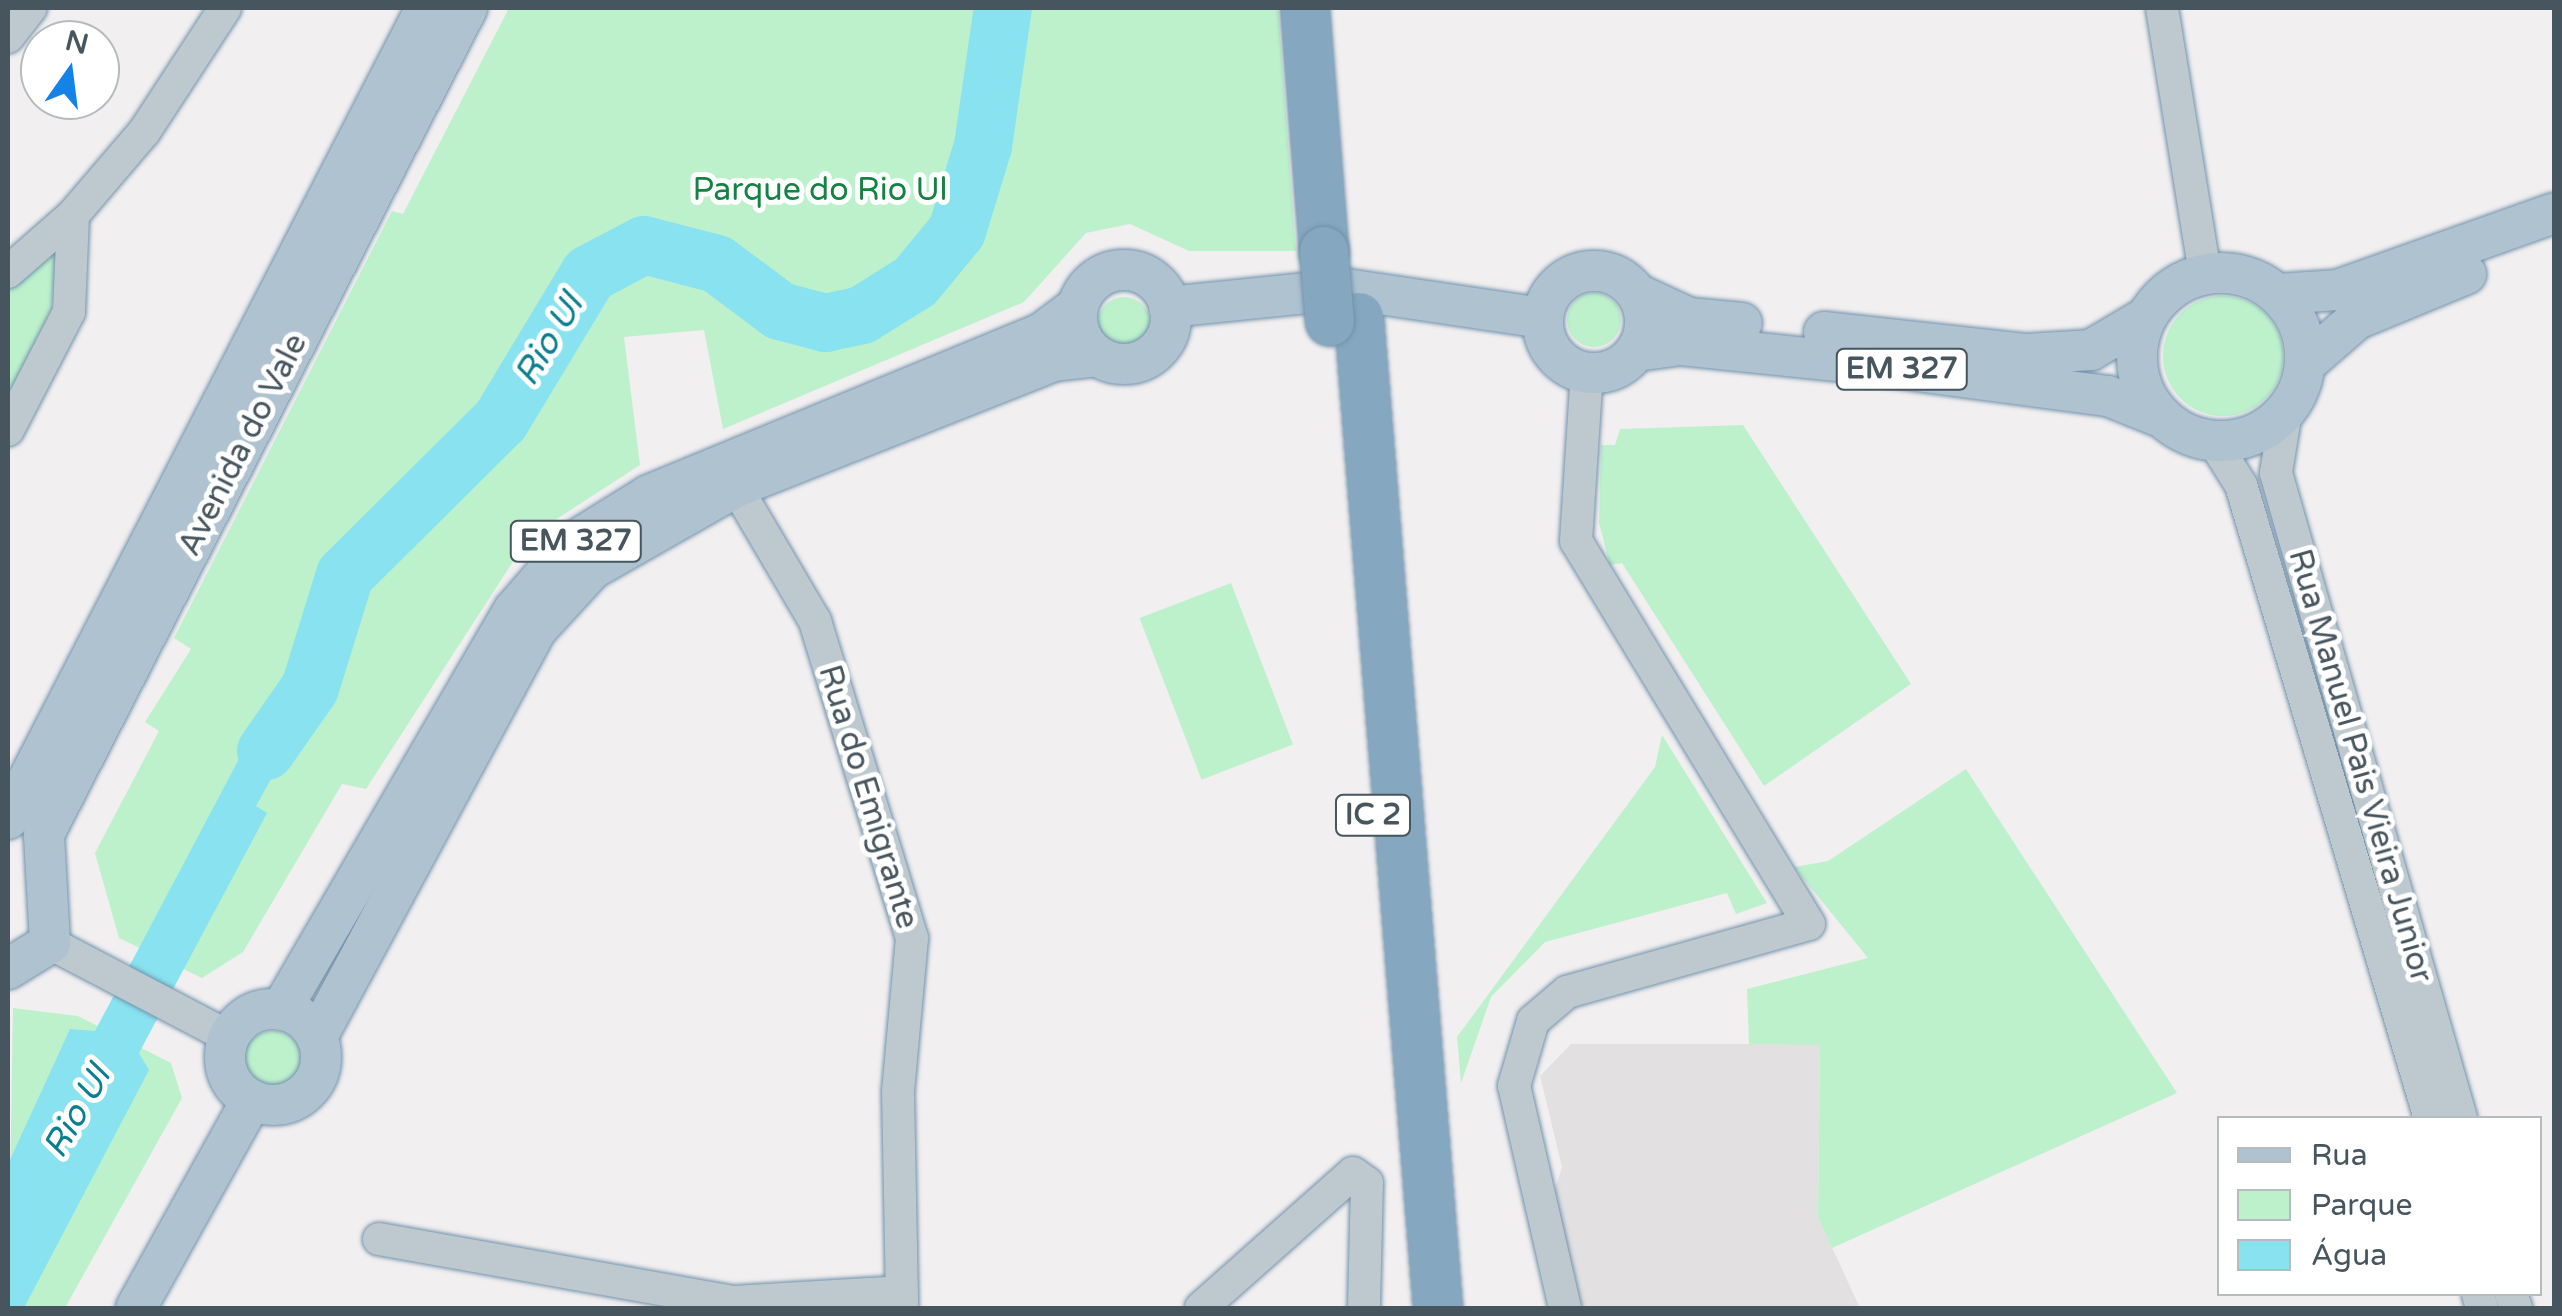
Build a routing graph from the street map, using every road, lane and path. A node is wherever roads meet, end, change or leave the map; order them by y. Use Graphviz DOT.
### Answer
graph roads {
  1 [pos="31,8"];
  2 [pos="225,8"];
  3 [pos="426,8"];
  4 [pos="467,8"];
  5 [pos="1305,8"];
  6 [pos="1335,8"];
  7 [pos="2162,8"];
  8 [pos="8,37"];
  9 [pos="2554,213"];
  10 [pos="74,215"];
  11 [pos="2554,242"];
  12 [pos="1340,250"];
  13 [pos="8,272"];
  14 [pos="2206,273"];
  15 [pos="1637,294"];
  16 [pos="2278,294"];
  17 [pos="1078,306"];
  18 [pos="1170,307"];
  19 [pos="1542,318"];
  20 [pos="2145,318"];
  21 [pos="1345,319"];
  22 [pos="1637,351"];
  23 [pos="1097,356"];
  24 [pos="2306,363"];
  25 [pos="1587,374"];
  26 [pos="2286,411"];
  27 [pos="2162,418"];
  28 [pos="8,430"];
  29 [pos="2214,442"];
  30 [pos="736,486"];
  31 [pos="8,819"];
  32 [pos="8,870"];
  33 [pos="45,887"];
  34 [pos="50,943"];
  35 [pos="8,968"];
  36 [pos="281,1010"];
  37 [pos="229,1036"];
  38 [pos="316,1037"];
  39 [pos="252,1100"];
  40 [pos="2429,1116"];
  41 [pos="2460,1116"];
  42 [pos="379,1239"];
  43 [pos="902,1300"];
  44 [pos="136,1308"];
  45 [pos="1201,1308"];
  46 [pos="1364,1308"];
  47 [pos="1416,1308"];
  48 [pos="1438,1308"];
  49 [pos="1565,1308"];
  1 -- 8 [label="street"];
  2 -- 10 [label="street"];
  3 -- 31 [label="main road, Avenida do Vale"];
  4 -- 33 [label="main road, Avenida do Vale"];
  5 -- 12 [label="highway, IC 2"];
  6 -- 12 [label="highway, IC 2"];
  7 -- 14 [label="street"];
  9 -- 16 [label="main road"];
  10 -- 13 [label="street"];
  10 -- 28 [label="street"];
  11 -- 24 [label="main road"];
  12 -- 21 [label="highway, IC 2"];
  14 -- 16 [label="main road"];
  14 -- 20 [label="main road, EM 327"];
  15 -- 19 [label="main road, EM 327"];
  15 -- 20 [label="main road, EM 327"];
  15 -- 22 [label="main road"];
  16 -- 24 [label="main road"];
  17 -- 18 [label="main road, EM 327"];
  17 -- 23 [label="main road"];
  17 -- 36 [label="main road, EM 327"];
  18 -- 19 [label="main road"];
  18 -- 23 [label="main road, EM 327"];
  19 -- 25 [label="main road"];
  20 -- 27 [label="main road"];
  21 -- 47 [label="highway, IC 2"];
  21 -- 48 [label="highway, IC 2"];
  22 -- 25 [label="main road, EM 327"];
  22 -- 27 [label="main road, EM 327"];
  23 -- 30 [label="main road, EM 327"];
  24 -- 26 [label="main road"];
  25 -- 49 [label="street"];
  26 -- 29 [label="main road"];
  26 -- 41 [label="street, Rua Manuel Pais Vieira Junior"];
  27 -- 29 [label="main road, EM 327"];
  29 -- 40 [label="street, Rua Manuel Pais Vieira Junior"];
  30 -- 38 [label="main road, EM 327"];
  30 -- 43 [label="street, Rua do Emigrante"];
  32 -- 33 [label="main road"];
  33 -- 34 [label="main road, Avenida do Vale"];
  34 -- 35 [label="main road"];
  34 -- 37 [label="street"];
  36 -- 37 [label="main road"];
  36 -- 38 [label="main road"];
  37 -- 39 [label="main road"];
  38 -- 39 [label="main road, EM 327"];
  39 -- 44 [label="main road"];
  42 -- 43 [label="street"];
  45 -- 46 [label="street"];
}
